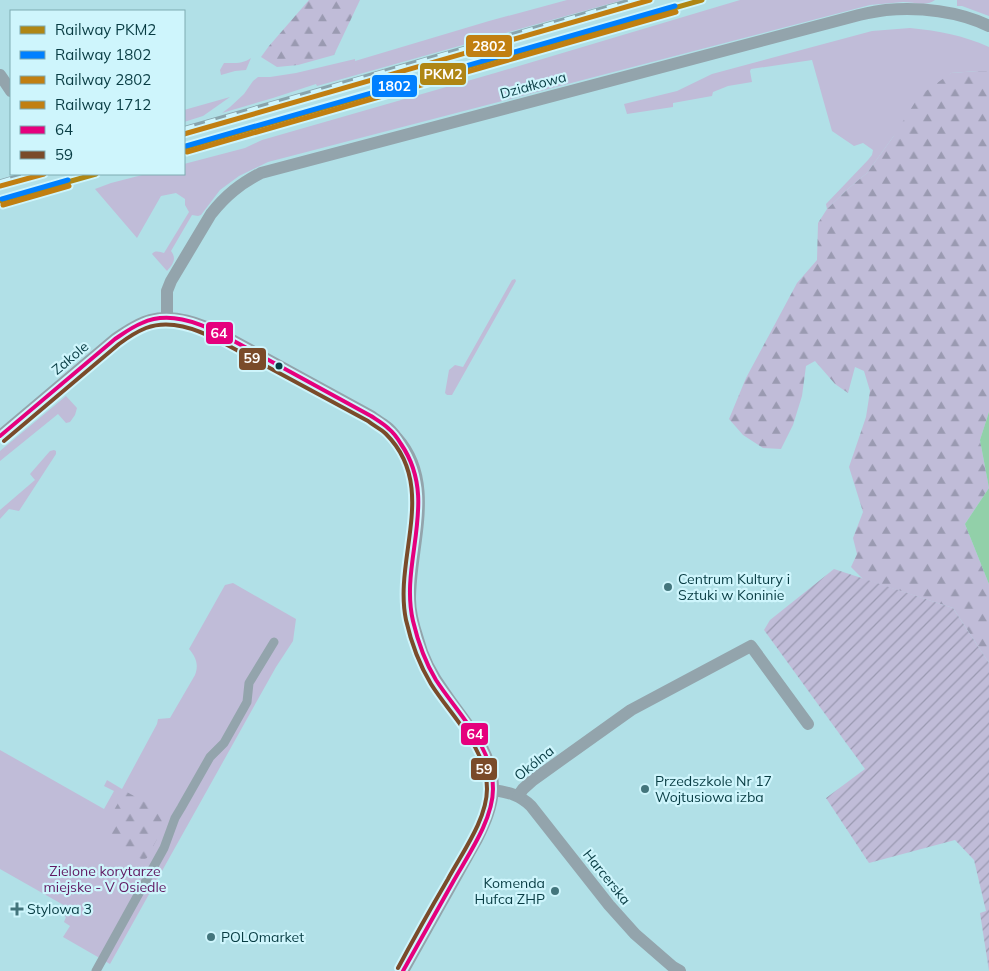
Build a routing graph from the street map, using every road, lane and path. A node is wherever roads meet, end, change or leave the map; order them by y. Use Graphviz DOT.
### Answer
graph roads {
  1 [pos="989,26"];
  2 [pos="0,75"];
  3 [pos="10,90"];
  4 [pos="167,318"];
  5 [pos="0,436"];
  6 [pos="274,642"];
  7 [pos="808,724"];
  8 [pos="493,790"];
  9 [pos="518,796"];
  10 [pos="96,971"];
  11 [pos="403,971"];
  12 [pos="680,971"];
  1 -- 4 [label="street, Działkowa"];
  2 -- 3 [label="street"];
  4 -- 5 [label="street, Zakole"];
  4 -- 8 [label="street, Okólna"];
  6 -- 10 [label="street"];
  7 -- 9 [label="street, Okólna"];
  8 -- 9 [label="street, Okólna"];
  8 -- 11 [label="street"];
  9 -- 12 [label="street, Harcerska"];
}
